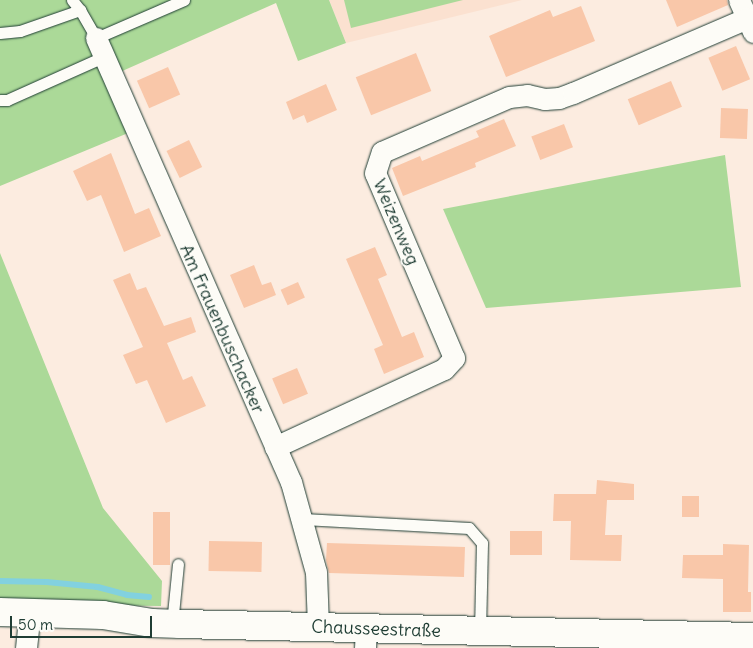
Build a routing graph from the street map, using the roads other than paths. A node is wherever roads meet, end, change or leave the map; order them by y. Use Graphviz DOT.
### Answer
graph roads {
  1 [pos="72,0"];
  2 [pos="184,0"];
  3 [pos="80,10"];
  4 [pos="746,17"];
  5 [pos="0,33"];
  6 [pos="99,48"];
  7 [pos="0,100"];
  8 [pos="275,447"];
  9 [pos="303,519"];
  10 [pos="178,564"];
  11 [pos="0,612"];
  12 [pos="30,612"];
  13 [pos="172,624"];
  14 [pos="318,627"];
  15 [pos="480,632"];
  16 [pos="753,637"];
  17 [pos="365,639"];
  18 [pos="26,648"];
  1 -- 3 [label="lane"];
  2 -- 6 [label="lane"];
  3 -- 5 [label="lane"];
  3 -- 6 [label="lane"];
  4 -- 8 [label="street, Weizenweg"];
  6 -- 7 [label="lane"];
  6 -- 8 [label="street, Am Frauenbuschacker"];
  8 -- 9 [label="street, Am Frauenbuschacker"];
  9 -- 14 [label="street, Am Frauenbuschacker"];
  9 -- 15 [label="lane"];
  10 -- 13 [label="lane"];
  11 -- 12 [label="street, Chausseestraße"];
  12 -- 13 [label="street, Chausseestraße"];
  12 -- 18 [label="street"];
  13 -- 14 [label="street, Chausseestraße"];
  14 -- 17 [label="street, Chausseestraße"];
  15 -- 16 [label="street, Chausseestraße"];
  15 -- 17 [label="street, Chausseestraße"];
}
